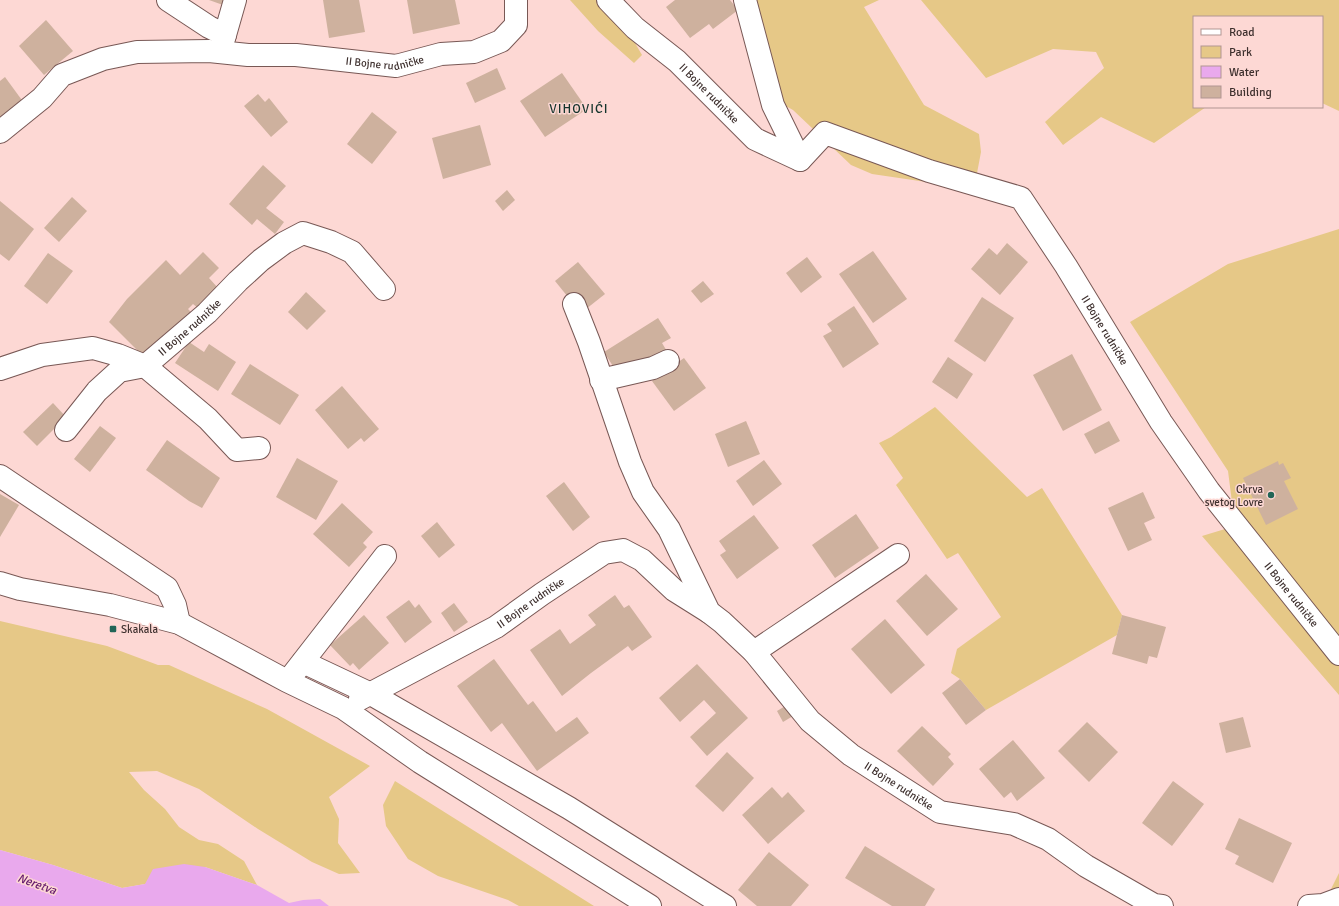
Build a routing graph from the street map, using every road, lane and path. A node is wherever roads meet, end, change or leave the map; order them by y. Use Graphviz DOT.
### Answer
graph roads {
  1 [pos="168,0"];
  2 [pos="235,0"];
  3 [pos="516,0"];
  4 [pos="608,0"];
  5 [pos="745,0"];
  6 [pos="222,44"];
  7 [pos="0,132"];
  8 [pos="800,160"];
  9 [pos="384,289"];
  10 [pos="574,304"];
  11 [pos="668,362"];
  12 [pos="145,366"];
  13 [pos="0,369"];
  14 [pos="601,380"];
  15 [pos="66,430"];
  16 [pos="259,448"];
  17 [pos="0,476"];
  18 [pos="898,555"];
  19 [pos="385,556"];
  20 [pos="0,584"];
  21 [pos="709,612"];
  22 [pos="179,623"];
  23 [pos="754,652"];
  24 [pos="1339,654"];
  25 [pos="303,662"];
  26 [pos="287,681"];
  27 [pos="371,694"];
  28 [pos="343,708"];
  29 [pos="1339,899"];
  30 [pos="650,906"];
  31 [pos="725,906"];
  32 [pos="1162,906"];
  33 [pos="1309,906"];
  1 -- 6 [label="street"];
  2 -- 6 [label="street"];
  3 -- 6 [label="street, II Bojne rudničke"];
  4 -- 8 [label="street, II Bojne rudničke"];
  5 -- 8 [label="street"];
  6 -- 7 [label="street, II Bojne rudničke"];
  8 -- 24 [label="street, II Bojne rudničke"];
  9 -- 12 [label="street, II Bojne rudničke"];
  10 -- 14 [label="street, II Bojne rudničke"];
  11 -- 14 [label="street"];
  12 -- 13 [label="street"];
  12 -- 15 [label="street, II Bojne rudničke"];
  12 -- 16 [label="street"];
  14 -- 21 [label="street, II Bojne rudničke"];
  17 -- 22 [label="street"];
  18 -- 23 [label="street"];
  19 -- 25 [label="street"];
  20 -- 22 [label="street"];
  21 -- 23 [label="street, II Bojne rudničke"];
  21 -- 27 [label="street, II Bojne rudničke"];
  22 -- 26 [label="street"];
  23 -- 32 [label="street, II Bojne rudničke"];
  25 -- 26 [label="street"];
  25 -- 27 [label="street"];
  26 -- 28 [label="street"];
  27 -- 28 [label="street, II Bojne rudničke"];
  27 -- 31 [label="street"];
  28 -- 30 [label="street"];
  29 -- 33 [label="street"];
}
